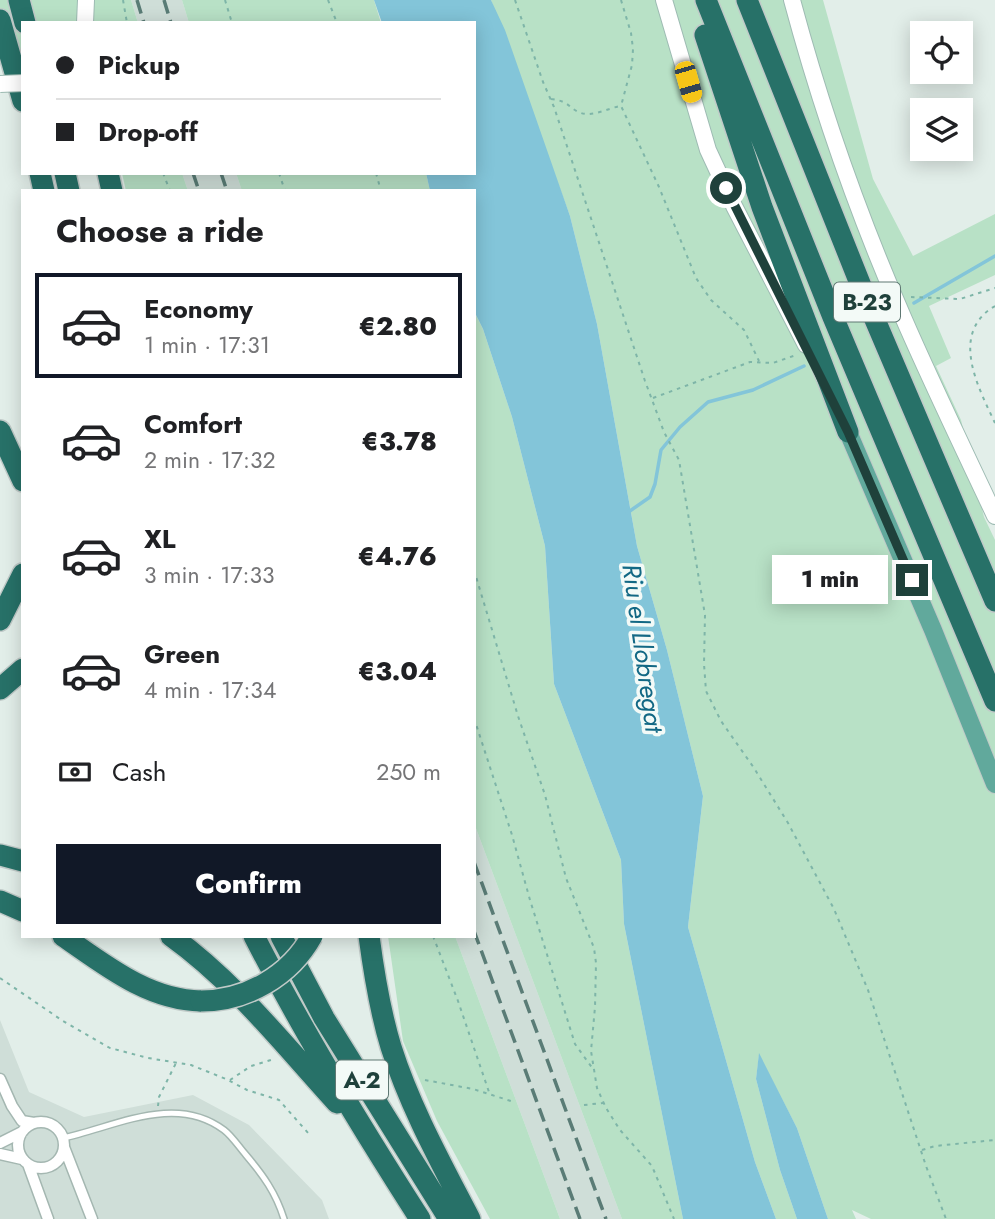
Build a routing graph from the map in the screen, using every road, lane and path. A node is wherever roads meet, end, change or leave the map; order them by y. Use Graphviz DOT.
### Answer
graph roads {
  1 [pos="19,0"];
  2 [pos="86,0"];
  3 [pos="123,0"];
  4 [pos="225,0"];
  5 [pos="328,0"];
  6 [pos="515,0"];
  7 [pos="621,0"];
  8 [pos="664,0"];
  9 [pos="695,0"];
  10 [pos="706,0"];
  11 [pos="747,0"];
  12 [pos="792,0"];
  13 [pos="0,20"];
  14 [pos="24,21"];
  15 [pos="85,21"];
  16 [pos="127,21"];
  17 [pos="231,21"];
  18 [pos="336,21"];
  19 [pos="21,83"];
  20 [pos="0,84"];
  21 [pos="21,94"];
  22 [pos="551,99"];
  23 [pos="621,106"];
  24 [pos="995,288"];
  25 [pos="906,298"];
  26 [pos="995,306"];
  27 [pos="797,354"];
  28 [pos="759,361"];
  29 [pos="652,399"];
  30 [pos="995,423"];
  31 [pos="0,431"];
  32 [pos="848,432"];
  33 [pos="21,477"];
  34 [pos="995,516"];
  35 [pos="476,577"];
  36 [pos="21,578"];
  37 [pos="995,601"];
  38 [pos="0,620"];
  39 [pos="21,670"];
  40 [pos="0,689"];
  41 [pos="995,701"];
  42 [pos="476,724"];
  43 [pos="995,784"];
  44 [pos="0,855"];
  45 [pos="21,860"];
  46 [pos="0,901"];
  47 [pos="21,910"];
  48 [pos="66,938"];
  49 [pos="174,938"];
  50 [pos="255,938"];
  51 [pos="282,938"];
  52 [pos="311,938"];
  53 [pos="369,938"];
  54 [pos="434,938"];
  55 [pos="0,978"];
  56 [pos="271,1060"];
  57 [pos="176,1063"];
  58 [pos="593,1070"];
  59 [pos="0,1079"];
  60 [pos="229,1080"];
  61 [pos="425,1080"];
  62 [pos="491,1095"];
  63 [pos="514,1102"];
  64 [pos="603,1103"];
  65 [pos="584,1105"];
  66 [pos="156,1114"];
  67 [pos="34,1123"];
  68 [pos="22,1132"];
  69 [pos="309,1134"];
  70 [pos="368,1138"];
  71 [pos="995,1140"];
  72 [pos="0,1143"];
  73 [pos="64,1143"];
  74 [pos="921,1150"];
  75 [pos="0,1154"];
  76 [pos="25,1161"];
  77 [pos="48,1219"];
  78 [pos="92,1219"];
  79 [pos="284,1219"];
  80 [pos="420,1219"];
  81 [pos="449,1219"];
  82 [pos="470,1219"];
  83 [pos="674,1219"];
  84 [pos="946,1219"];
  1 -- 14 [label="highway"];
  2 -- 15 [label="main road"];
  3 -- 16 [label="path"];
  4 -- 17 [label="path"];
  5 -- 18 [label="path"];
  6 -- 22 [label="path"];
  7 -- 23 [label="path"];
  8 -- 32 [label="main road"];
  9 -- 32 [label="highway"];
  10 -- 41 [label="highway, B-23"];
  11 -- 37 [label="highway, B-23"];
  12 -- 34 [label="main road"];
  13 -- 21 [label="highway"];
  19 -- 20 [label="main road, bridge"];
  22 -- 23 [label="path"];
  22 -- 29 [label="path"];
  23 -- 28 [label="path"];
  24 -- 25 [label="path"];
  26 -- 30 [label="path"];
  27 -- 28 [label="path"];
  28 -- 29 [label="path"];
  29 -- 74 [label="path"];
  31 -- 33 [label="highway"];
  32 -- 43 [label="main road"];
  35 -- 58 [label="path"];
  36 -- 38 [label="highway"];
  39 -- 40 [label="highway"];
  42 -- 58 [label="path"];
  44 -- 45 [label="highway"];
  46 -- 47 [label="highway"];
  48 -- 52 [label="highway, bridge"];
  49 -- 70 [label="highway"];
  50 -- 70 [label="highway, A-2"];
  51 -- 81 [label="highway, A-2"];
  53 -- 82 [label="highway"];
  54 -- 62 [label="path"];
  55 -- 57 [label="path"];
  56 -- 60 [label="path"];
  57 -- 60 [label="path"];
  57 -- 66 [label="path"];
  58 -- 64 [label="path"];
  59 -- 67 [label="street"];
  60 -- 69 [label="path"];
  61 -- 62 [label="path"];
  62 -- 63 [label="path"];
  64 -- 65 [label="path"];
  64 -- 83 [label="path"];
  66 -- 73 [label="lane"];
  66 -- 79 [label="lane"];
  67 -- 68 [label="street"];
  67 -- 73 [label="street"];
  68 -- 72 [label="street"];
  68 -- 76 [label="street"];
  70 -- 80 [label="highway, A-2"];
  71 -- 74 [label="path"];
  73 -- 76 [label="street"];
  73 -- 78 [label="street"];
  74 -- 84 [label="path"];
  75 -- 76 [label="street"];
  76 -- 77 [label="street"];
}
